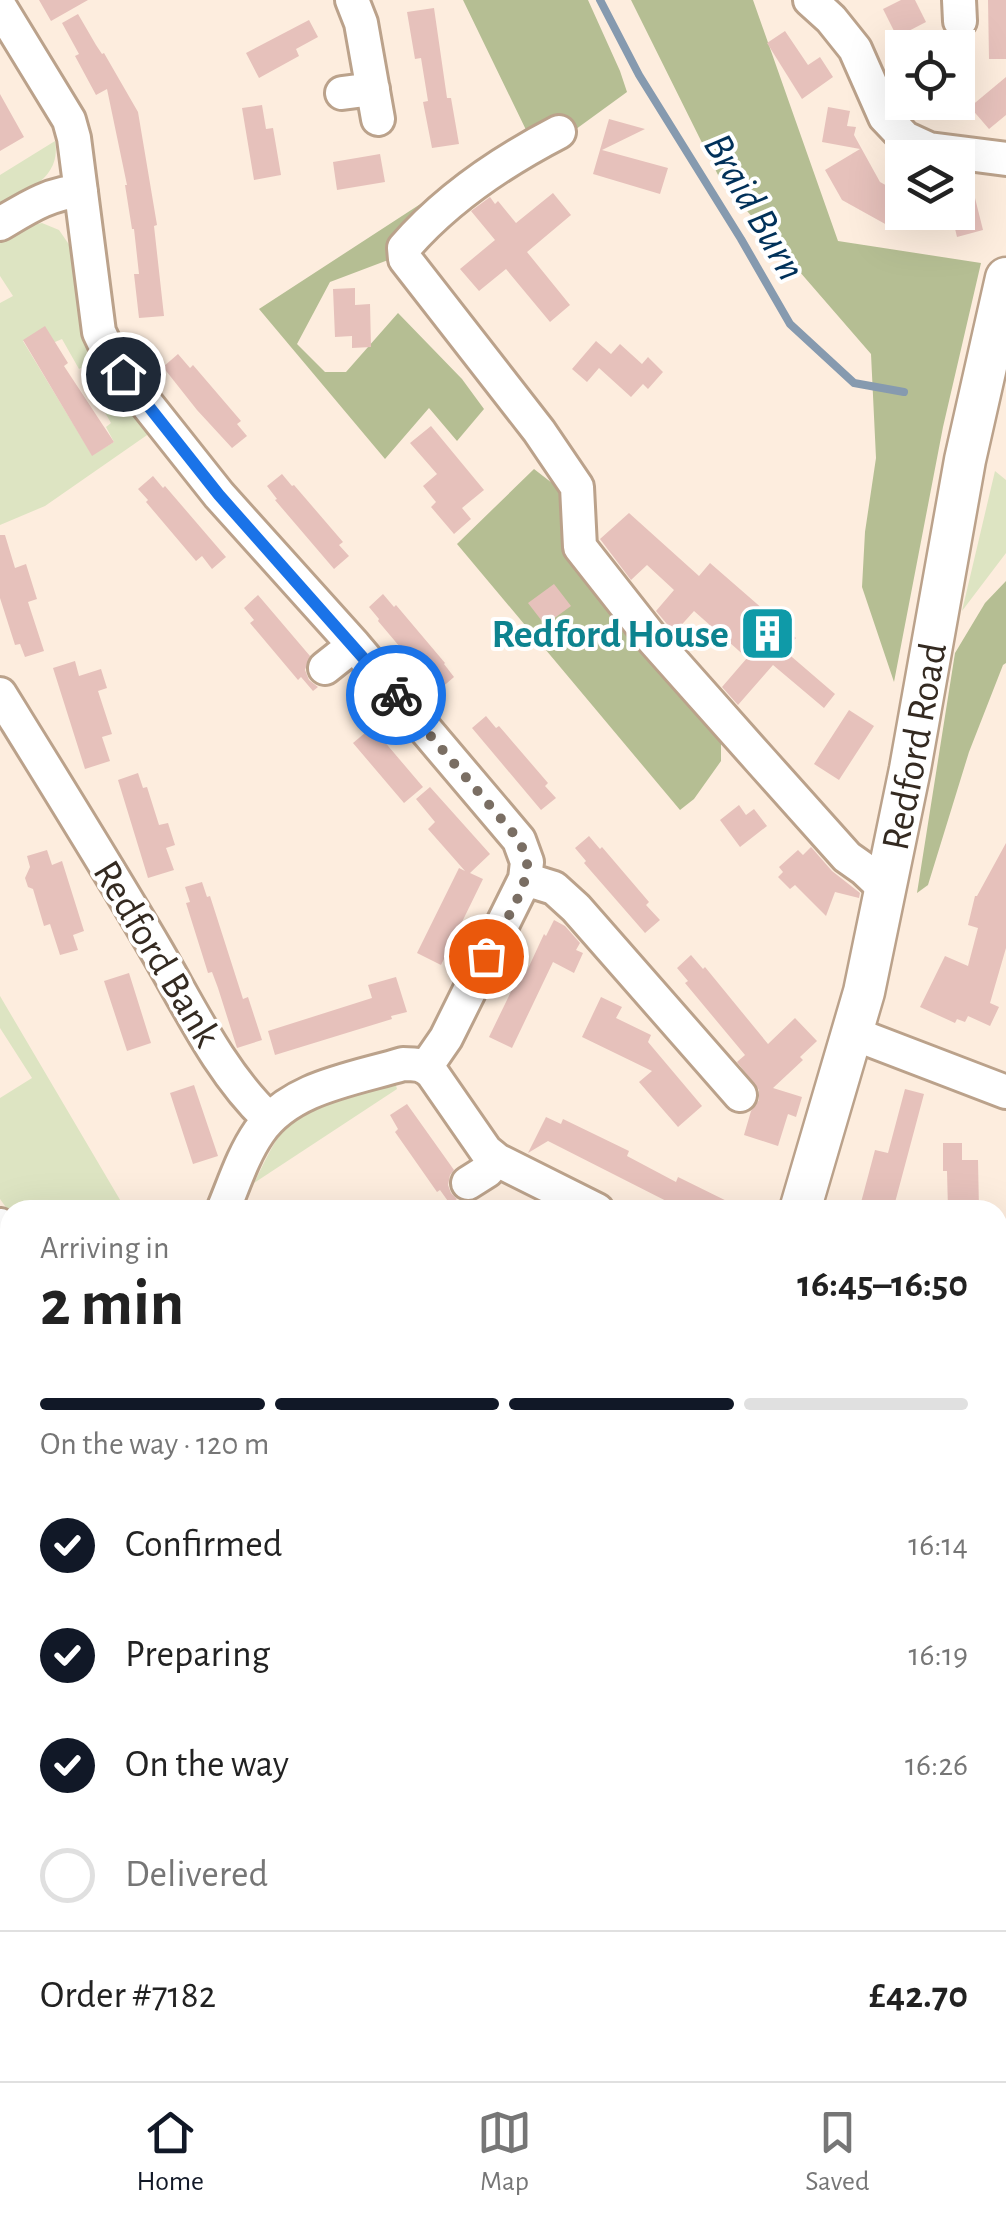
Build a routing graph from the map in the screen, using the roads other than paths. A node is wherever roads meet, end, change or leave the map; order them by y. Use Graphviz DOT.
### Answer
graph roads {
  1 [pos="352,0"];
  2 [pos="810,0"];
  3 [pos="0,7"];
  4 [pos="364,101"];
  5 [pos="559,132"];
  6 [pos="1006,160"];
  7 [pos="81,191"];
  8 [pos="0,224"];
  9 [pos="1006,278"];
  10 [pos="354,645"];
  11 [pos="325,668"];
  12 [pos="0,694"];
  13 [pos="525,879"];
  14 [pos="884,888"];
  15 [pos="852,1033"];
  16 [pos="426,1067"];
  17 [pos="1006,1092"];
  18 [pos="739,1096"];
  19 [pos="269,1119"];
  20 [pos="497,1160"];
  21 [pos="468,1184"];
  22 [pos="227,1200"];
  23 [pos="576,1200"];
  24 [pos="803,1200"];
  1 -- 4 [label="street"];
  2 -- 6 [label="street"];
  3 -- 7 [label="street"];
  5 -- 14 [label="street"];
  7 -- 8 [label="street"];
  7 -- 10 [label="street"];
  9 -- 14 [label="main road, Redford Road"];
  10 -- 11 [label="street"];
  10 -- 13 [label="street"];
  12 -- 19 [label="street, Redford Bank"];
  13 -- 16 [label="street"];
  13 -- 18 [label="street"];
  14 -- 15 [label="main road, Redford Road"];
  15 -- 17 [label="street"];
  15 -- 24 [label="main road, Redford Road"];
  16 -- 19 [label="street"];
  16 -- 20 [label="street"];
  19 -- 22 [label="street"];
  20 -- 21 [label="street"];
  20 -- 23 [label="street"];
}
